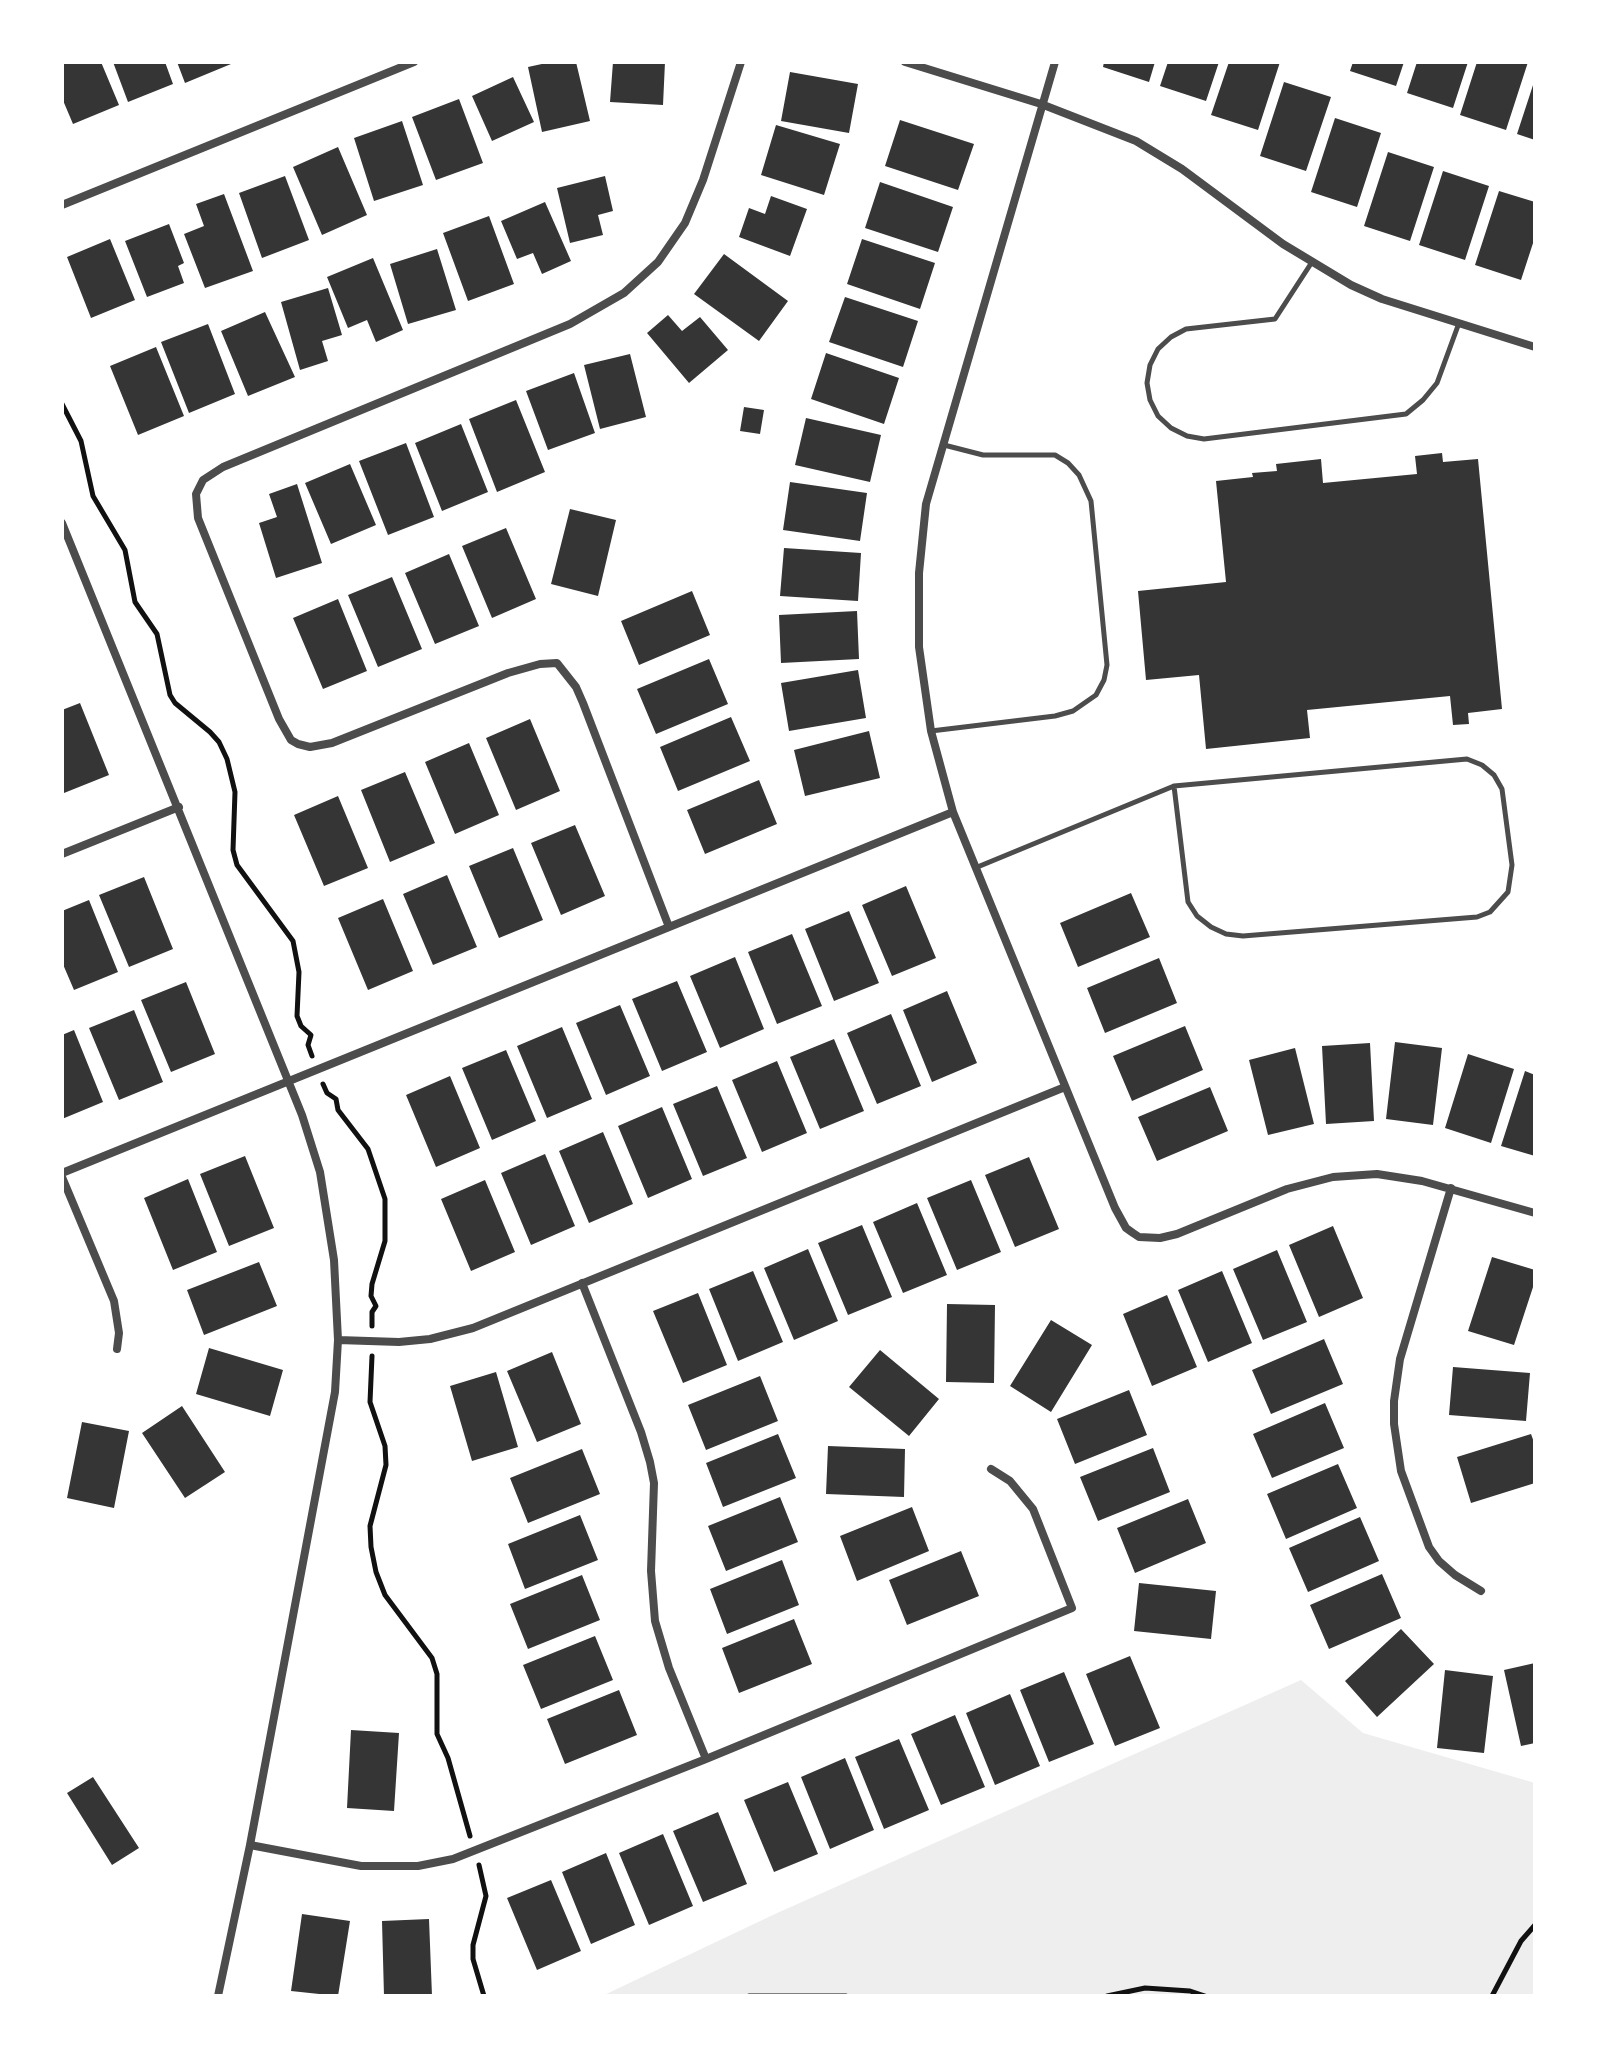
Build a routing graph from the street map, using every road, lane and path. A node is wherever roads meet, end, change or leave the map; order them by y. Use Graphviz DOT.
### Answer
graph roads {
  1 [pos="414,62"];
  2 [pos="741,62"];
  3 [pos="905,62"];
  4 [pos="1055,62"];
  5 [pos="1041,104"];
  6 [pos="62,205"];
  7 [pos="1312,261"];
  8 [pos="1459,323"];
  9 [pos="1535,347"];
  10 [pos="943,444"];
  11 [pos="62,523"];
  12 [pos="64,533"];
  13 [pos="931,731"];
  14 [pos="1174,786"];
  15 [pos="179,807"];
  16 [pos="953,812"];
  17 [pos="62,854"];
  18 [pos="975,868"];
  19 [pos="669,927"];
  20 [pos="289,1081"];
  21 [pos="1065,1087"];
  22 [pos="62,1175"];
  23 [pos="1451,1188"];
  24 [pos="1535,1213"];
  25 [pos="582,1283"];
  26 [pos="338,1340"];
  27 [pos="117,1349"];
  28 [pos="991,1469"];
  29 [pos="1481,1591"];
  30 [pos="706,1759"];
  31 [pos="250,1845"];
  32 [pos="1535,1925"];
  33 [pos="218,1996"];
  34 [pos="749,1996"];
  35 [pos="846,1996"];
  36 [pos="1107,1996"];
  37 [pos="1205,1996"];
  38 [pos="1492,1996"];
  1 -- 6 [label="street"];
  2 -- 19 [label="street"];
  3 -- 5 [label="street"];
  4 -- 5 [label="street"];
  5 -- 7 [label="street"];
  5 -- 10 [label="street"];
  7 -- 8 [label="street"];
  7 -- 8 [label="lane"];
  8 -- 9 [label="street"];
  10 -- 13 [label="street"];
  10 -- 13 [label="lane"];
  11 -- 12 [label="street"];
  12 -- 15 [label="street"];
  13 -- 16 [label="street"];
  14 -- 14 [label="lane"];
  14 -- 18 [label="lane"];
  15 -- 17 [label="street"];
  15 -- 20 [label="street"];
  16 -- 18 [label="street"];
  16 -- 19 [label="street"];
  18 -- 21 [label="street"];
  19 -- 20 [label="street"];
  20 -- 22 [label="street"];
  20 -- 26 [label="street"];
  21 -- 23 [label="street"];
  21 -- 25 [label="street"];
  22 -- 27 [label="street"];
  23 -- 24 [label="street"];
  23 -- 29 [label="street"];
  25 -- 26 [label="street"];
  25 -- 30 [label="street"];
  26 -- 31 [label="street"];
  28 -- 30 [label="street"];
  30 -- 31 [label="street"];
  31 -- 33 [label="street"];
  32 -- 38 [label="path"];
  34 -- 35 [label="path"];
  36 -- 37 [label="path"];
}
